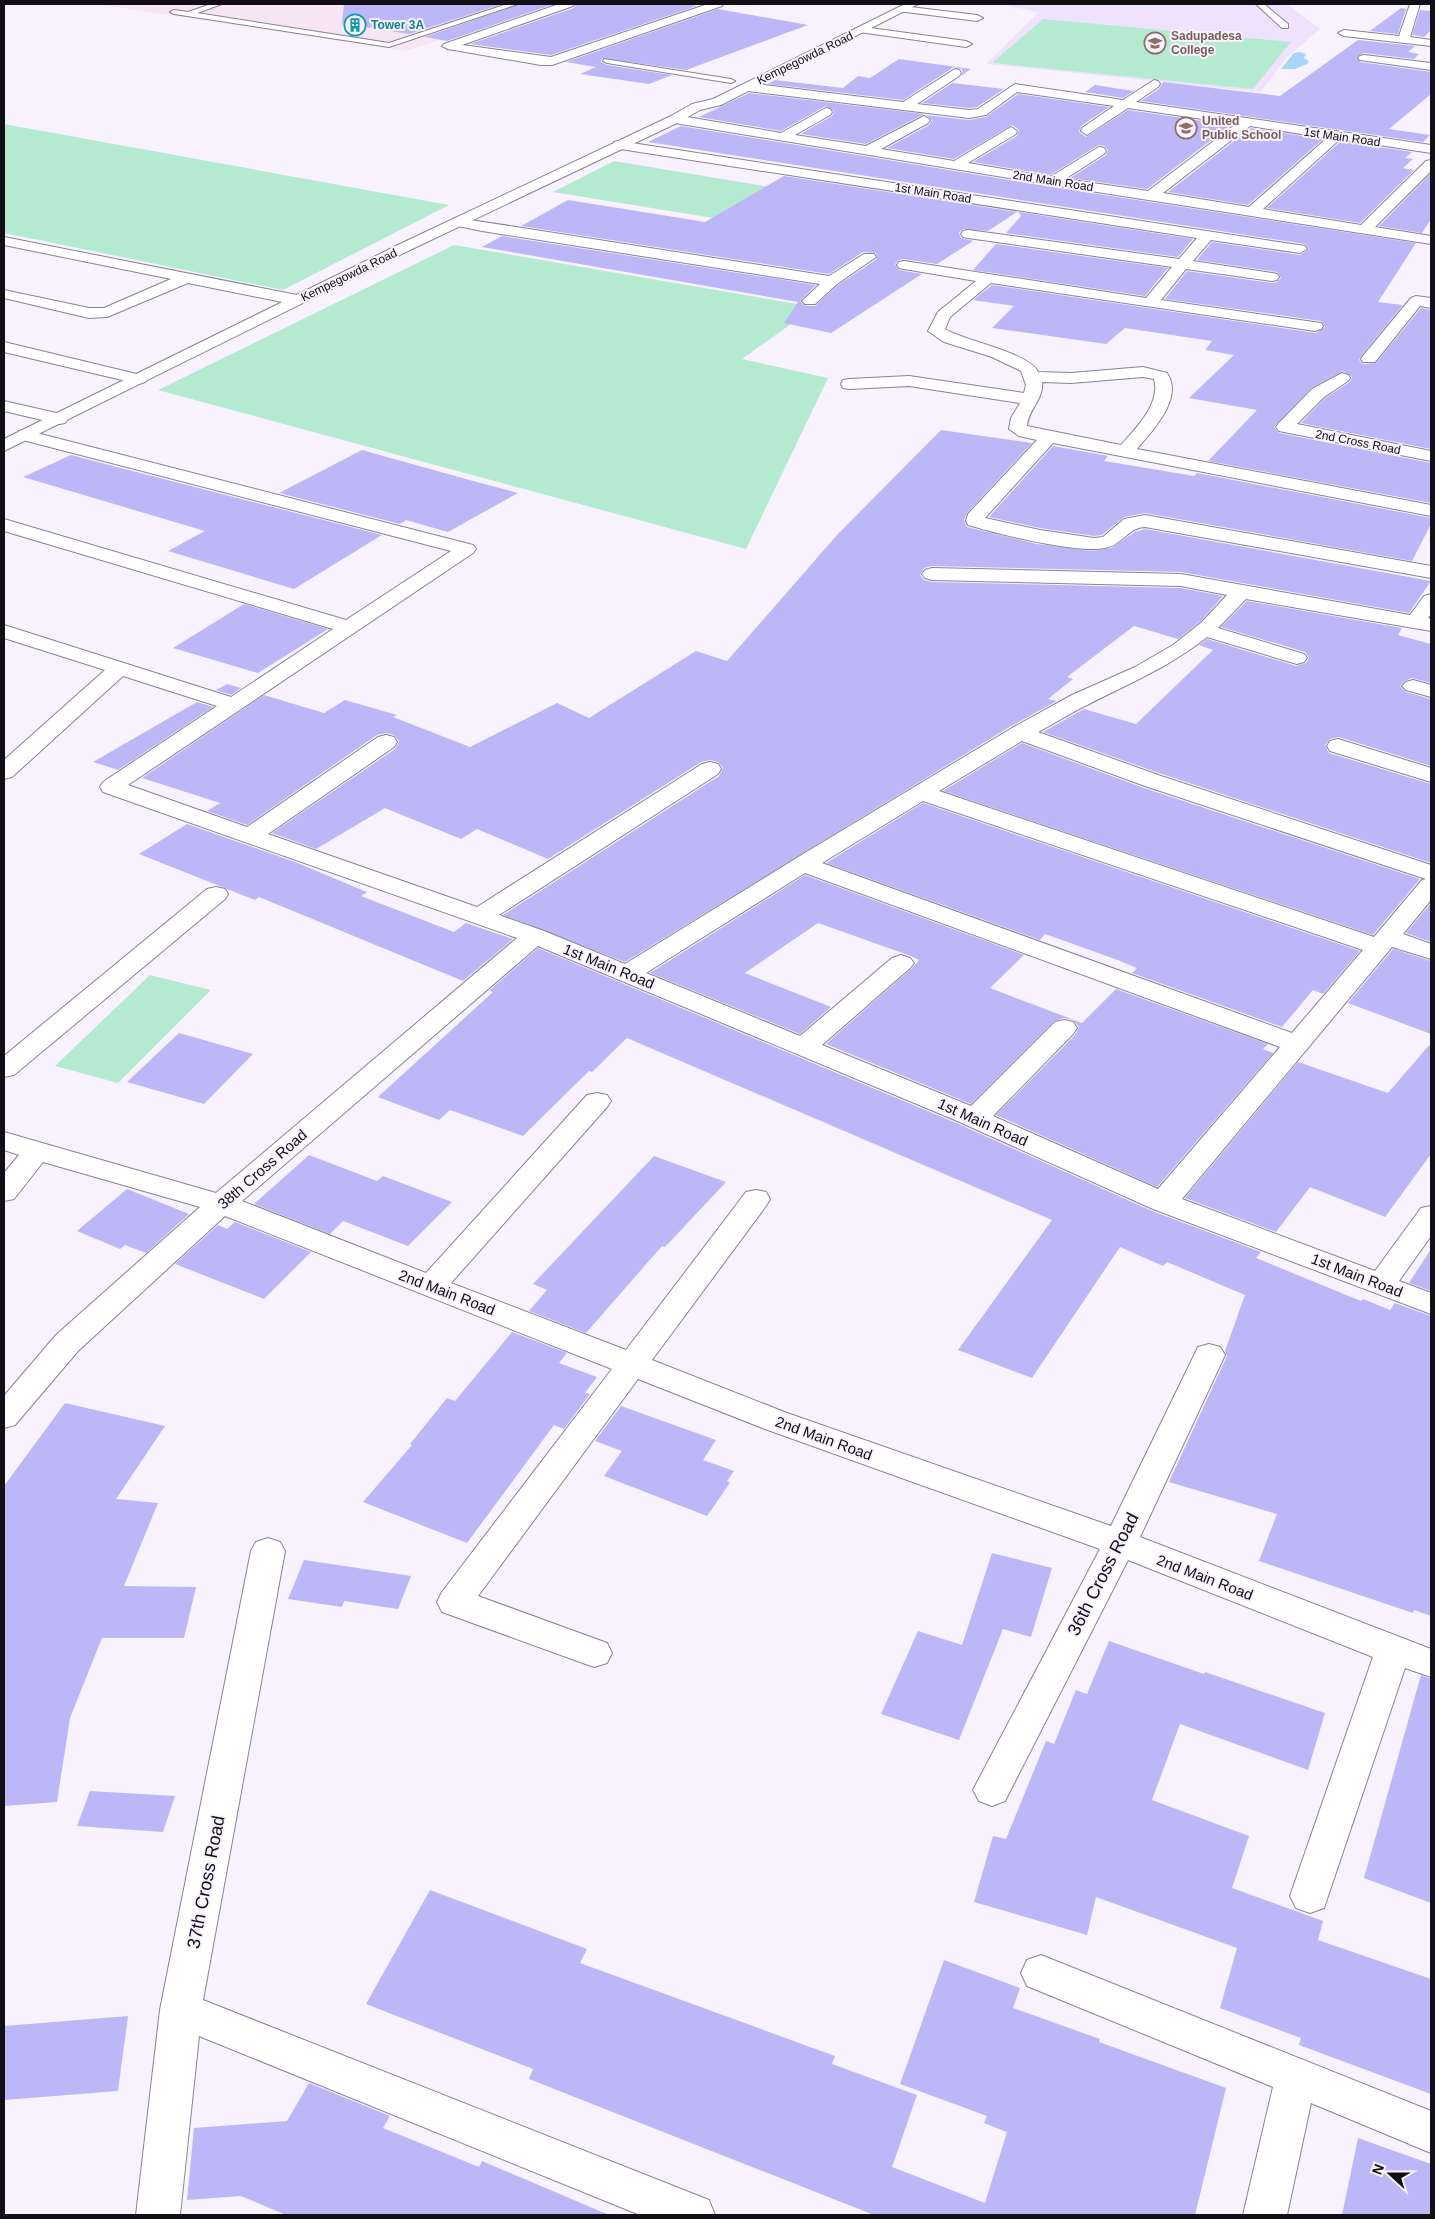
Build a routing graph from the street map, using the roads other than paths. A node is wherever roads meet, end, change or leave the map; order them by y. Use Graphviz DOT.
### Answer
graph roads {
  1 [pos="218,4"];
  2 [pos="514,4"];
  3 [pos="570,4"];
  4 [pos="718,4"];
  5 [pos="1260,4"];
  6 [pos="1414,4"];
  7 [pos="907,7"];
  8 [pos="174,12"];
  9 [pos="187,14"];
  10 [pos="977,18"];
  11 [pos="1285,26"];
  12 [pos="863,30"];
  13 [pos="1344,33"];
  14 [pos="1403,40"];
  15 [pos="1431,42"];
  16 [pos="966,44"];
  17 [pos="1364,58"];
  18 [pos="607,61"];
  19 [pos="1431,67"];
  20 [pos="955,73"];
  21 [pos="735,79"];
  22 [pos="1154,84"];
  23 [pos="748,87"];
  24 [pos="1124,106"];
  25 [pos="696,107"];
  26 [pos="904,107"];
  27 [pos="826,112"];
  28 [pos="676,118"];
  29 [pos="924,120"];
  30 [pos="1246,123"];
  31 [pos="1011,130"];
  32 [pos="1087,131"];
  33 [pos="784,136"];
  34 [pos="1336,136"];
  35 [pos="619,145"];
  36 [pos="1431,149"];
  37 [pos="869,150"];
  38 [pos="1099,151"];
  39 [pos="1431,164"];
  40 [pos="956,165"];
  41 [pos="1052,181"];
  42 [pos="1151,195"];
  43 [pos="1252,211"];
  44 [pos="462,221"];
  45 [pos="1365,229"];
  46 [pos="968,234"];
  47 [pos="1207,235"];
  48 [pos="1431,240"];
  49 [pos="4,241"];
  50 [pos="1300,249"];
  51 [pos="869,257"];
  52 [pos="904,265"];
  53 [pos="1182,266"];
  54 [pos="1272,277"];
  55 [pos="186,278"];
  56 [pos="988,278"];
  57 [pos="832,282"];
  58 [pos="4,294"];
  59 [pos="297,300"];
  60 [pos="810,302"];
  61 [pos="1424,302"];
  62 [pos="1150,303"];
  63 [pos="1315,326"];
  64 [pos="4,347"];
  65 [pos="1369,359"];
  66 [pos="1032,377"];
  67 [pos="1342,378"];
  68 [pos="139,379"];
  69 [pos="849,384"];
  70 [pos="1030,399"];
  71 [pos="4,406"];
  72 [pos="58,418"];
  73 [pos="25,435"];
  74 [pos="1049,436"];
  75 [pos="4,446"];
  76 [pos="1126,451"];
  77 [pos="1431,456"];
  78 [pos="1431,511"];
  79 [pos="4,525"];
  80 [pos="1431,552"];
  81 [pos="1431,562"];
  82 [pos="1431,572"];
  83 [pos="932,574"];
  84 [pos="1242,592"];
  85 [pos="1431,600"];
  86 [pos="1424,624"];
  87 [pos="350,628"];
  88 [pos="1204,630"];
  89 [pos="4,631"];
  90 [pos="1297,658"];
  91 [pos="120,668"];
  92 [pos="234,705"];
  93 [pos="1020,733"];
  94 [pos="386,742"];
  95 [pos="1338,746"];
  96 [pos="710,769"];
  97 [pos="4,772"];
  98 [pos="1431,775"];
  99 [pos="922,793"];
  100 [pos="250,836"];
  101 [pos="803,864"];
  102 [pos="1431,873"];
  103 [pos="1431,885"];
  104 [pos="216,894"];
  105 [pos="480,916"];
  106 [pos="535,936"];
  107 [pos="1383,942"];
  108 [pos="1431,952"];
  109 [pos="901,963"];
  110 [pos="627,974"];
  111 [pos="1064,1028"];
  112 [pos="1297,1044"];
  113 [pos="804,1047"];
  114 [pos="4,1069"];
  115 [pos="598,1101"];
  116 [pos="975,1118"];
  117 [pos="4,1141"];
  118 [pos="37,1151"];
  119 [pos="4,1192"];
  120 [pos="756,1199"];
  121 [pos="1163,1202"];
  122 [pos="221,1204"];
  123 [pos="1431,1215"];
  124 [pos="1382,1283"];
  125 [pos="431,1286"];
  126 [pos="1431,1304"];
  127 [pos="1209,1356"];
  128 [pos="633,1365"];
  129 [pos="4,1417"];
  130 [pos="1120,1543"];
  131 [pos="268,1551"];
  132 [pos="1393,1650"];
  133 [pos="594,1653"];
  134 [pos="1431,1663"];
  135 [pos="992,1790"];
  136 [pos="1310,1896"];
  137 [pos="1041,1973"];
  138 [pos="181,2010"];
  139 [pos="1296,2077"];
  140 [pos="1431,2132"];
  141 [pos="158,2215"];
  142 [pos="693,2215"];
  143 [pos="1265,2215"];
  1 -- 9 [label="lane"];
  2 -- 9 [label="lane"];
  3 -- 4 [label="street"];
  5 -- 11 [label="lane"];
  6 -- 14 [label="street"];
  7 -- 10 [label="street"];
  7 -- 12 [label="street, Kempegowda Road"];
  8 -- 9 [label="lane"];
  12 -- 16 [label="street"];
  12 -- 23 [label="street, Kempegowda Road"];
  13 -- 14 [label="street"];
  14 -- 15 [label="street"];
  17 -- 19 [label="street"];
  18 -- 21 [label="lane"];
  20 -- 26 [label="street"];
  21 -- 25 [label="street, Kempegowda Road"];
  22 -- 24 [label="street"];
  23 -- 25 [label="street, Kempegowda Road"];
  23 -- 26 [label="street"];
  24 -- 26 [label="street, 1st Main Road"];
  24 -- 30 [label="street, 1st Main Road"];
  24 -- 32 [label="street"];
  25 -- 28 [label="street, Kempegowda Road"];
  27 -- 33 [label="street"];
  28 -- 33 [label="street, 2nd Main Road"];
  28 -- 35 [label="street, Kempegowda Road"];
  29 -- 37 [label="street"];
  30 -- 34 [label="street, 1st Main Road"];
  30 -- 42 [label="street"];
  31 -- 40 [label="street"];
  33 -- 37 [label="street, 2nd Main Road"];
  34 -- 36 [label="street, 1st Main Road"];
  34 -- 43 [label="street"];
  35 -- 44 [label="street, Kempegowda Road"];
  35 -- 47 [label="street, 1st Main Road"];
  37 -- 40 [label="street, 2nd Main Road"];
  38 -- 41 [label="street"];
  39 -- 45 [label="street"];
  40 -- 41 [label="street, 2nd Main Road"];
  41 -- 42 [label="street, 2nd Main Road"];
  42 -- 43 [label="street, 2nd Main Road"];
  43 -- 45 [label="street, 2nd Main Road"];
  44 -- 57 [label="street"];
  44 -- 59 [label="street, Kempegowda Road"];
  45 -- 48 [label="street, 2nd Main Road"];
  46 -- 53 [label="street"];
  47 -- 50 [label="street, 1st Main Road"];
  47 -- 53 [label="street"];
  49 -- 55 [label="street"];
  51 -- 57 [label="street"];
  52 -- 56 [label="street"];
  53 -- 54 [label="street"];
  53 -- 62 [label="street"];
  55 -- 58 [label="street"];
  55 -- 59 [label="street"];
  56 -- 62 [label="street"];
  56 -- 66 [label="street"];
  57 -- 60 [label="street"];
  59 -- 68 [label="street, Kempegowda Road"];
  61 -- 65 [label="street"];
  62 -- 63 [label="street"];
  64 -- 68 [label="street"];
  66 -- 70 [label="street"];
  66 -- 76 [label="street"];
  67 -- 77 [label="street, 2nd Cross Road"];
  68 -- 72 [label="street, Kempegowda Road"];
  69 -- 70 [label="street"];
  70 -- 74 [label="street"];
  71 -- 72 [label="street"];
  72 -- 73 [label="street, Kempegowda Road"];
  73 -- 75 [label="street, Kempegowda Road"];
  73 -- 87 [label="street"];
  74 -- 76 [label="street"];
  74 -- 82 [label="street"];
  76 -- 78 [label="street"];
  79 -- 87 [label="street"];
  80 -- 81 [label="street"];
  83 -- 84 [label="street"];
  84 -- 86 [label="street"];
  84 -- 88 [label="street"];
  85 -- 86 [label="street"];
  87 -- 92 [label="street"];
  88 -- 90 [label="street"];
  88 -- 93 [label="street"];
  89 -- 91 [label="street"];
  91 -- 92 [label="street"];
  91 -- 97 [label="street"];
  92 -- 100 [label="street, 1st Main Road"];
  93 -- 99 [label="street"];
  93 -- 102 [label="street"];
  94 -- 100 [label="street"];
  95 -- 98 [label="street"];
  96 -- 105 [label="street"];
  99 -- 101 [label="street"];
  99 -- 107 [label="street"];
  100 -- 105 [label="street, 1st Main Road"];
  101 -- 110 [label="street"];
  101 -- 112 [label="street"];
  103 -- 107 [label="street"];
  104 -- 114 [label="street"];
  105 -- 106 [label="street, 1st Main Road"];
  106 -- 110 [label="street, 1st Main Road"];
  106 -- 122 [label="street, 38th Cross Road"];
  107 -- 108 [label="street"];
  107 -- 112 [label="street"];
  109 -- 113 [label="street"];
  110 -- 113 [label="street, 1st Main Road"];
  111 -- 116 [label="street"];
  112 -- 121 [label="street"];
  113 -- 116 [label="street, 1st Main Road"];
  115 -- 125 [label="street"];
  116 -- 121 [label="street, 1st Main Road"];
  117 -- 118 [label="street, 2nd Main Road"];
  118 -- 119 [label="street"];
  118 -- 122 [label="street, 2nd Main Road"];
  120 -- 128 [label="street"];
  121 -- 124 [label="street, 1st Main Road"];
  122 -- 125 [label="street, 2nd Main Road"];
  122 -- 129 [label="street, 38th Cross Road"];
  123 -- 124 [label="street"];
  124 -- 126 [label="street, 1st Main Road"];
  125 -- 128 [label="street, 2nd Main Road"];
  127 -- 130 [label="street, 36th Cross Road"];
  128 -- 130 [label="street, 2nd Main Road"];
  128 -- 133 [label="street"];
  130 -- 132 [label="street, 2nd Main Road"];
  130 -- 135 [label="street, 36th Cross Road"];
  131 -- 138 [label="street, 37th Cross Road"];
  132 -- 134 [label="street, 2nd Main Road"];
  132 -- 136 [label="street"];
  137 -- 139 [label="street"];
  138 -- 141 [label="street, 37th Cross Road"];
  138 -- 142 [label="street"];
  139 -- 140 [label="street"];
  139 -- 143 [label="street"];
}
